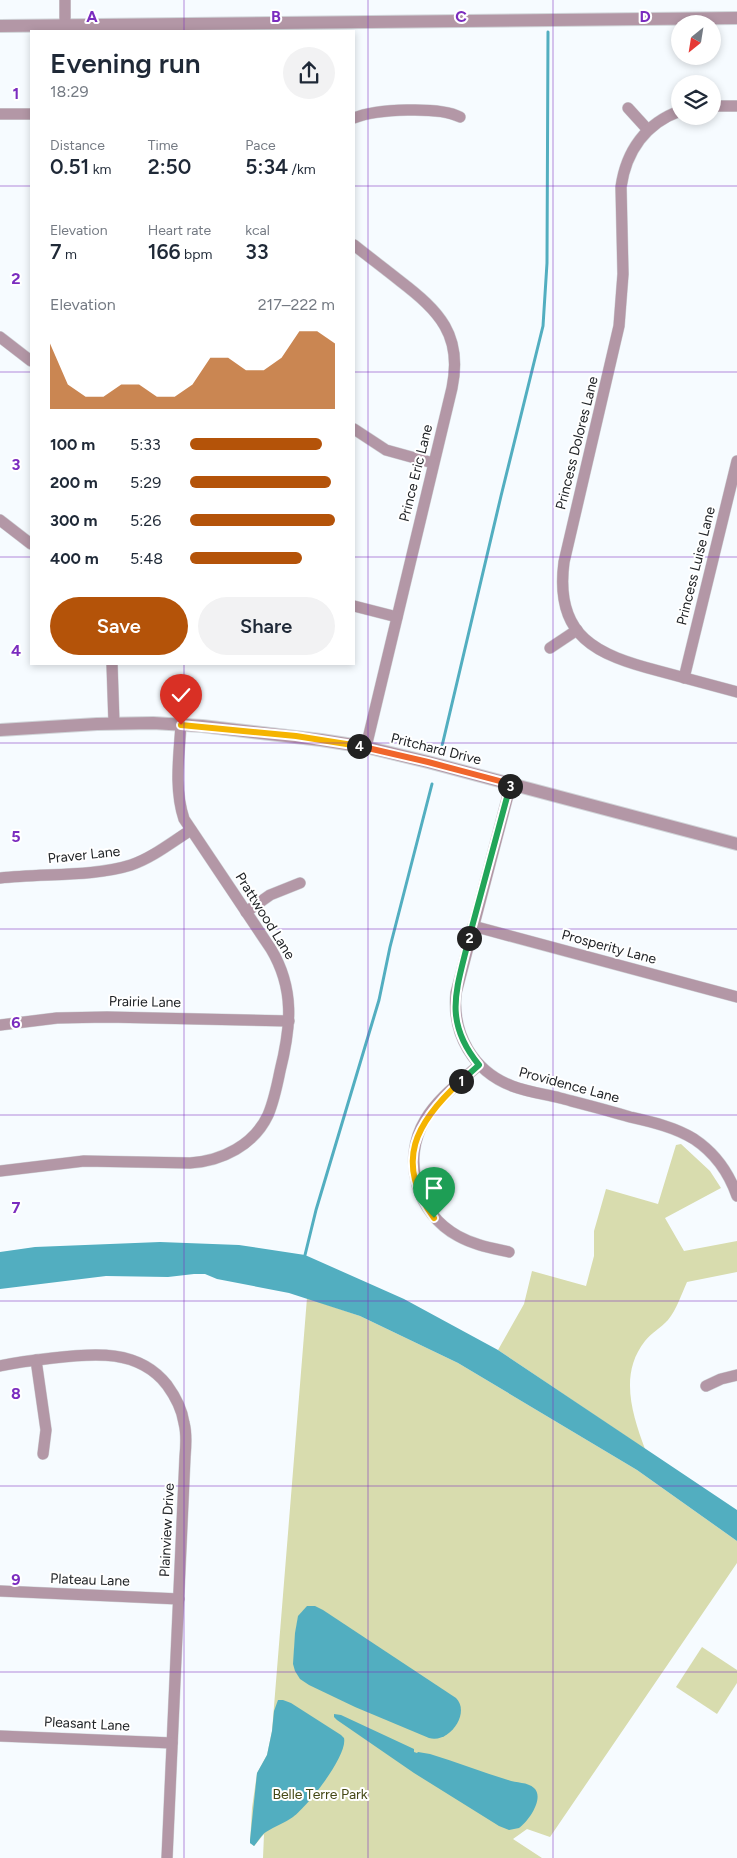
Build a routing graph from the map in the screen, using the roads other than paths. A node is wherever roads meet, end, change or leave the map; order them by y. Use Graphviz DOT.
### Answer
graph roads {
  1 [pos="65,0"];
  2 [pos="737,18"];
  3 [pos="0,26"];
  4 [pos="65,26"];
  5 [pos="721,106"];
  6 [pos="737,106"];
  7 [pos="628,108"];
  8 [pos="0,114"];
  9 [pos="30,114"];
  10 [pos="671,115"];
  11 [pos="460,117"];
  12 [pos="355,118"];
  13 [pos="648,130"];
  14 [pos="355,246"];
  15 [pos="0,337"];
  16 [pos="30,360"];
  17 [pos="355,430"];
  18 [pos="737,460"];
  19 [pos="433,463"];
  20 [pos="2,524"];
  21 [pos="30,543"];
  22 [pos="355,606"];
  23 [pos="396,617"];
  24 [pos="577,630"];
  25 [pos="550,648"];
  26 [pos="112,665"];
  27 [pos="684,678"];
  28 [pos="737,692"];
  29 [pos="114,723"];
  30 [pos="181,725"];
  31 [pos="0,730"];
  32 [pos="366,747"];
  33 [pos="511,784"];
  34 [pos="191,830"];
  35 [pos="737,844"];
  36 [pos="0,878"];
  37 [pos="300,883"];
  38 [pos="246,912"];
  39 [pos="472,926"];
  40 [pos="737,996"];
  41 [pos="289,1021"];
  42 [pos="0,1025"];
  43 [pos="479,1065"];
  44 [pos="0,1171"];
  45 [pos="737,1196"];
  46 [pos="509,1252"];
  47 [pos="36,1360"];
  48 [pos="0,1366"];
  49 [pos="737,1375"];
  50 [pos="706,1386"];
  51 [pos="42,1454"];
  52 [pos="0,1591"];
  53 [pos="179,1599"];
  54 [pos="0,1736"];
  55 [pos="172,1743"];
  56 [pos="167,1858"];
  1 -- 4 [label="street"];
  2 -- 4 [label="street"];
  3 -- 4 [label="street"];
  5 -- 6 [label="street"];
  7 -- 13 [label="street"];
  8 -- 9 [label="street"];
  10 -- 13 [label="street, Princess Dolores Lane"];
  11 -- 12 [label="street"];
  13 -- 24 [label="street, Princess Dolores Lane"];
  14 -- 19 [label="street, Prince Eric Lane"];
  15 -- 16 [label="street"];
  17 -- 19 [label="street"];
  18 -- 27 [label="street, Princess Luise Lane"];
  19 -- 23 [label="street, Prince Eric Lane"];
  20 -- 21 [label="street"];
  22 -- 23 [label="street"];
  23 -- 32 [label="street, Prince Eric Lane"];
  24 -- 25 [label="street"];
  24 -- 27 [label="street, Princess Dolores Lane"];
  26 -- 29 [label="street"];
  27 -- 28 [label="street, Princess Dolores Lane"];
  29 -- 30 [label="street, Pritchard Drive"];
  29 -- 31 [label="street, Pritchard Drive"];
  30 -- 32 [label="street, Pritchard Drive"];
  30 -- 34 [label="street, Prattwood Lane"];
  32 -- 33 [label="street, Pritchard Drive"];
  33 -- 35 [label="street, Pritchard Drive"];
  33 -- 39 [label="street, Providence Lane"];
  34 -- 36 [label="street, Praver Lane"];
  34 -- 38 [label="street, Prattwood Lane"];
  37 -- 38 [label="street"];
  38 -- 41 [label="street, Prattwood Lane"];
  39 -- 40 [label="street, Prosperity Lane"];
  39 -- 43 [label="street, Providence Lane"];
  41 -- 42 [label="street, Prairie Lane"];
  41 -- 44 [label="street, Prattwood Lane"];
  43 -- 45 [label="street, Providence Lane"];
  43 -- 46 [label="street"];
  47 -- 48 [label="street, Plainview Drive"];
  47 -- 51 [label="street"];
  47 -- 53 [label="street, Plainview Drive"];
  49 -- 50 [label="street"];
  52 -- 53 [label="street, Plateau Lane"];
  53 -- 55 [label="street, Plainview Drive"];
  54 -- 55 [label="street, Pleasant Lane"];
  55 -- 56 [label="street, Plainview Drive"];
}
